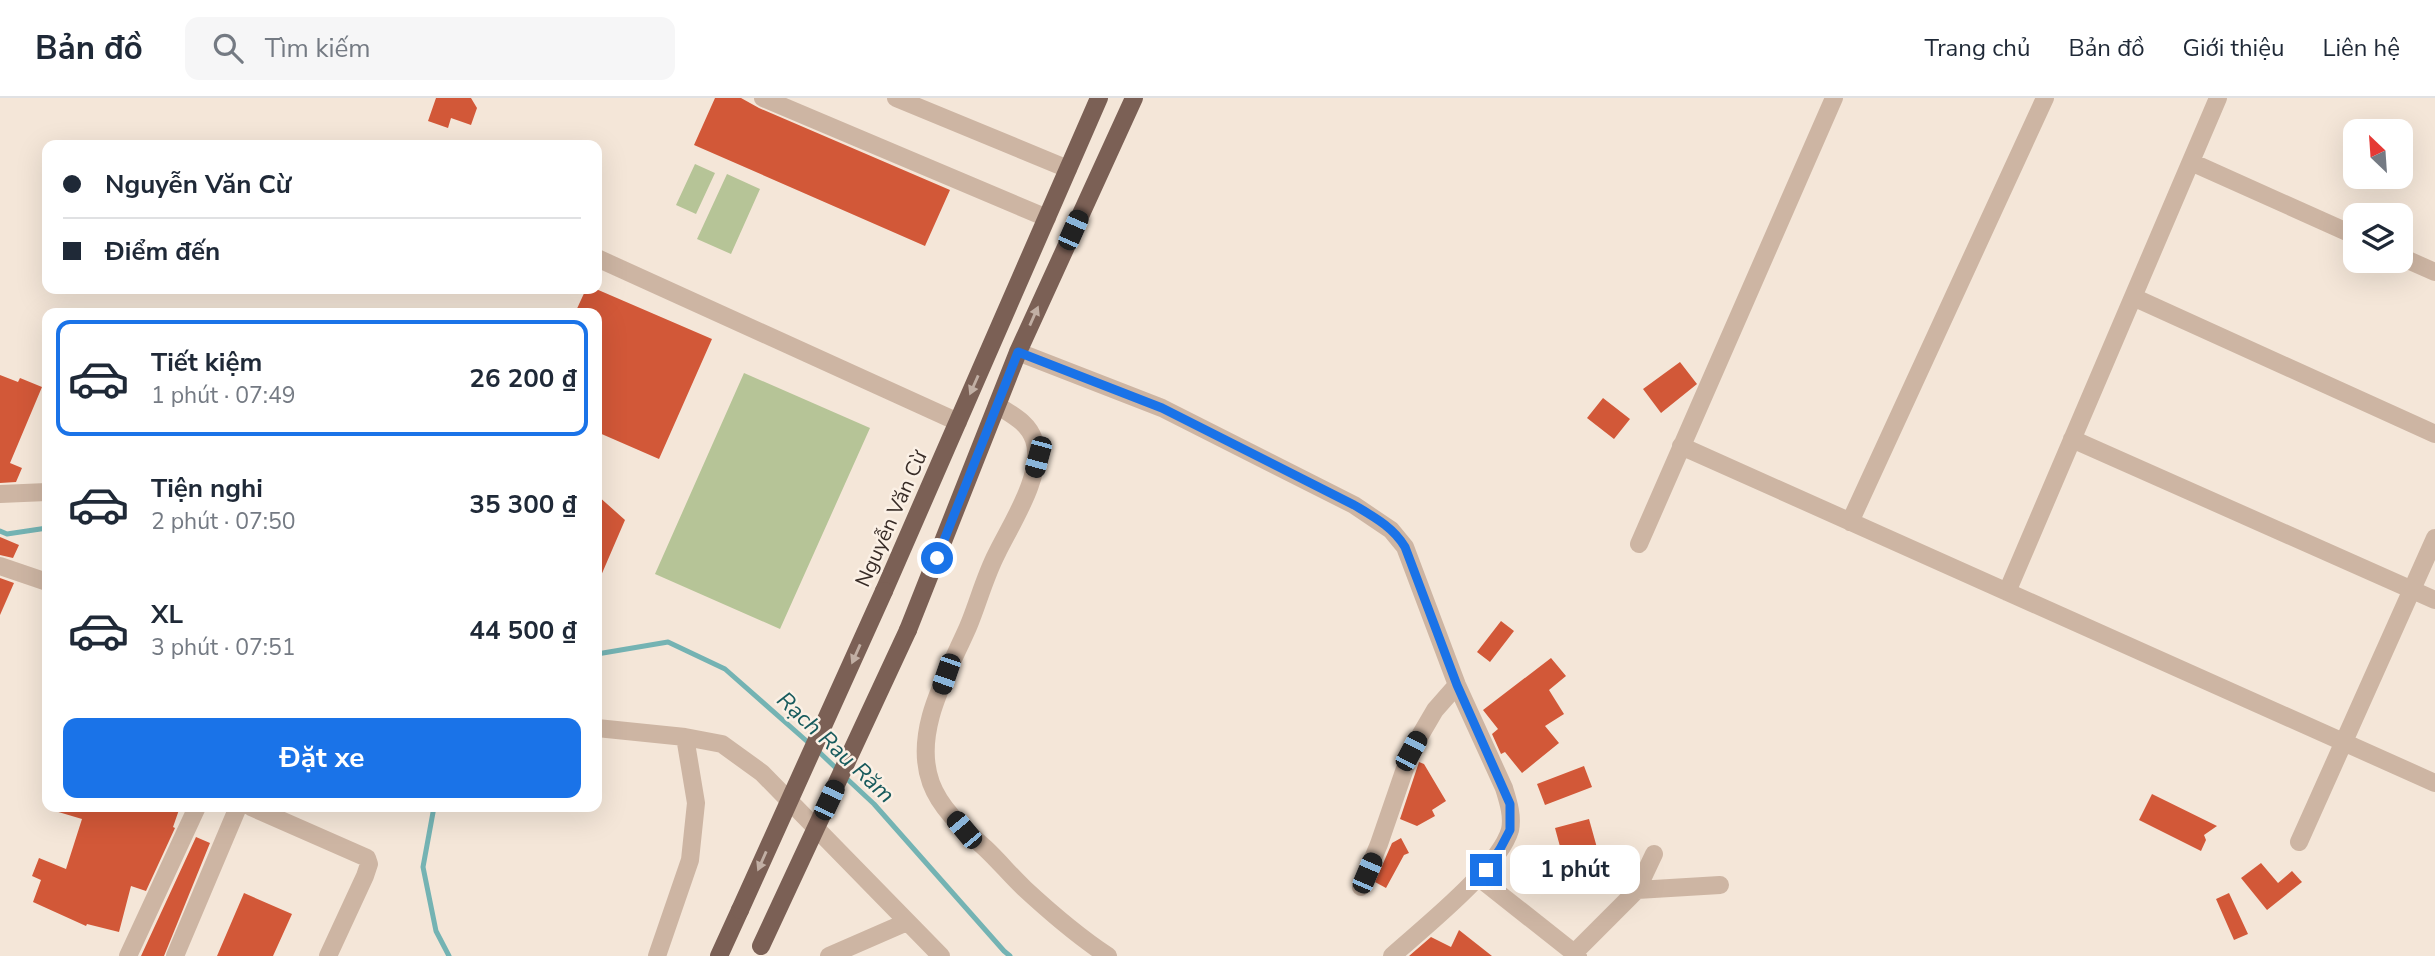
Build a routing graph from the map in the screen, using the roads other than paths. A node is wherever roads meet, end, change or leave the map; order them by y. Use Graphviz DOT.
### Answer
graph roads {
  1 [pos="763,98"];
  2 [pos="896,98"];
  3 [pos="1099,98"];
  4 [pos="1133,98"];
  5 [pos="1834,98"];
  6 [pos="2045,98"];
  7 [pos="2218,98"];
  8 [pos="918,102"];
  9 [pos="2191,162"];
  10 [pos="1068,169"];
  11 [pos="1096,181"];
  12 [pos="1047,218"];
  13 [pos="2343,230"];
  14 [pos="602,260"];
  15 [pos="2413,262"];
  16 [pos="2435,272"];
  17 [pos="2133,297"];
  18 [pos="1018,352"];
  19 [pos="997,405"];
  20 [pos="958,422"];
  21 [pos="2435,434"];
  22 [pos="2072,439"];
  23 [pos="1681,446"];
  24 [pos="42,492"];
  25 [pos="0,494"];
  26 [pos="1850,522"];
  27 [pos="2435,538"];
  28 [pos="1639,544"];
  29 [pos="0,566"];
  30 [pos="42,581"];
  31 [pos="2412,590"];
  32 [pos="2007,592"];
  33 [pos="2435,600"];
  34 [pos="1457,685"];
  35 [pos="602,729"];
  36 [pos="685,737"];
  37 [pos="2344,742"];
  38 [pos="2435,783"];
  39 [pos="195,812"];
  40 [pos="236,812"];
  41 [pos="262,812"];
  42 [pos="2299,842"];
  43 [pos="1654,854"];
  44 [pos="1478,877"];
  45 [pos="1720,886"];
  46 [pos="1361,887"];
  47 [pos="1637,890"];
  48 [pos="907,922"];
  49 [pos="759,951"];
  50 [pos="1576,954"];
  51 [pos="128,956"];
  52 [pos="175,956"];
  53 [pos="328,956"];
  54 [pos="657,956"];
  55 [pos="719,956"];
  56 [pos="829,956"];
  57 [pos="941,956"];
  58 [pos="1108,956"];
  59 [pos="1392,956"];
  1 -- 12 [label="street"];
  2 -- 8 [label="street"];
  3 -- 10 [label="main road, Nguyễn Văn Cừ"];
  4 -- 11 [label="main road"];
  5 -- 23 [label="street"];
  6 -- 26 [label="street"];
  7 -- 9 [label="street"];
  8 -- 10 [label="street"];
  9 -- 13 [label="street"];
  9 -- 17 [label="street"];
  10 -- 11 [label="main road"];
  10 -- 12 [label="main road, Nguyễn Văn Cừ"];
  18 -- 11 [label="main road, one-way"];
  12 -- 20 [label="main road, Nguyễn Văn Cừ, one-way"];
  14 -- 20 [label="street"];
  15 -- 16 [label="street"];
  17 -- 21 [label="street"];
  17 -- 22 [label="street"];
  18 -- 19 [label="main road"];
  18 -- 34 [label="street"];
  19 -- 49 [label="main road, bridge"];
  19 -- 58 [label="street"];
  20 -- 55 [label="main road, Nguyễn Văn Cừ, one-way, bridge"];
  22 -- 31 [label="street"];
  22 -- 32 [label="street"];
  23 -- 26 [label="street"];
  23 -- 28 [label="street"];
  24 -- 25 [label="street"];
  26 -- 32 [label="street"];
  27 -- 31 [label="street"];
  29 -- 30 [label="street"];
  31 -- 33 [label="street"];
  31 -- 37 [label="street"];
  32 -- 37 [label="street"];
  34 -- 44 [label="street"];
  34 -- 46 [label="street"];
  35 -- 36 [label="street"];
  36 -- 48 [label="street"];
  36 -- 54 [label="street"];
  37 -- 38 [label="street"];
  37 -- 42 [label="street"];
  39 -- 51 [label="street"];
  40 -- 52 [label="street"];
  41 -- 53 [label="street"];
  43 -- 47 [label="street"];
  44 -- 50 [label="street"];
  44 -- 59 [label="street"];
  45 -- 47 [label="street"];
  47 -- 50 [label="street"];
  48 -- 56 [label="street"];
  48 -- 57 [label="street"];
}
